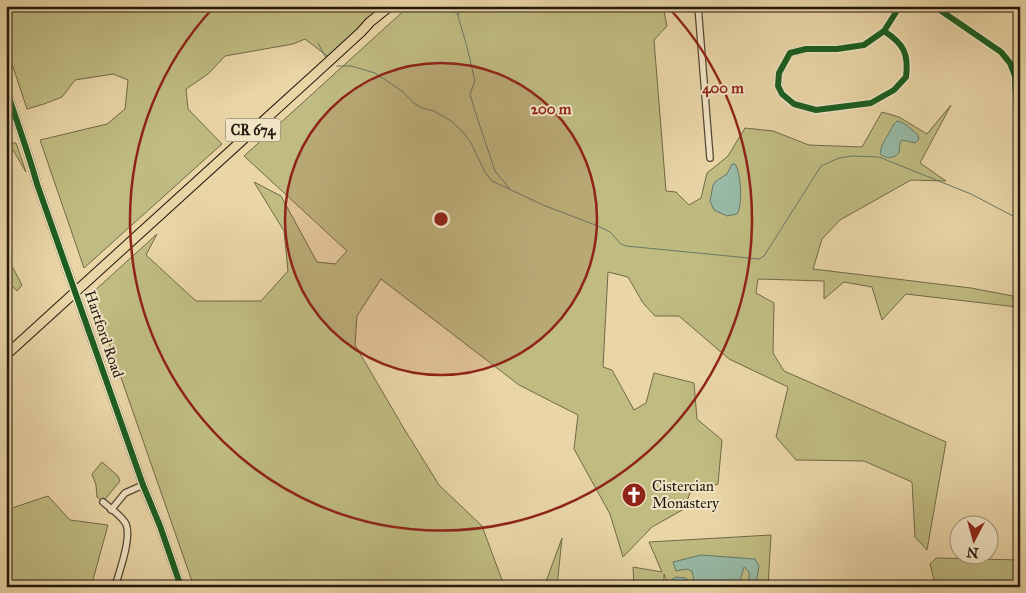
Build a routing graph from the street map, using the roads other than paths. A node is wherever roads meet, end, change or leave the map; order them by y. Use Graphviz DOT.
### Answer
graph roads {
  1 [pos="390,6"];
  2 [pos="698,6"];
  3 [pos="900,6"];
  4 [pos="934,6"];
  5 [pos="884,31"];
  6 [pos="6,88"];
  7 [pos="710,158"];
  8 [pos="1020,165"];
  9 [pos="76,292"];
  10 [pos="6,355"];
  11 [pos="143,484"];
  12 [pos="103,502"];
  13 [pos="111,510"];
  14 [pos="115,587"];
  15 [pos="181,587"];
  1 -- 9 [label="main road, CR 674"];
  2 -- 7 [label="street"];
  3 -- 5 [label="street"];
  4 -- 8 [label="street"];
  5 -- 5 [label="street"];
  6 -- 9 [label="street, Hartford Road"];
  9 -- 10 [label="main road, CR 674"];
  9 -- 11 [label="street, Hartford Road"];
  11 -- 13 [label="street"];
  11 -- 15 [label="street, Hartford Road"];
  12 -- 13 [label="street"];
  13 -- 14 [label="street"];
}
